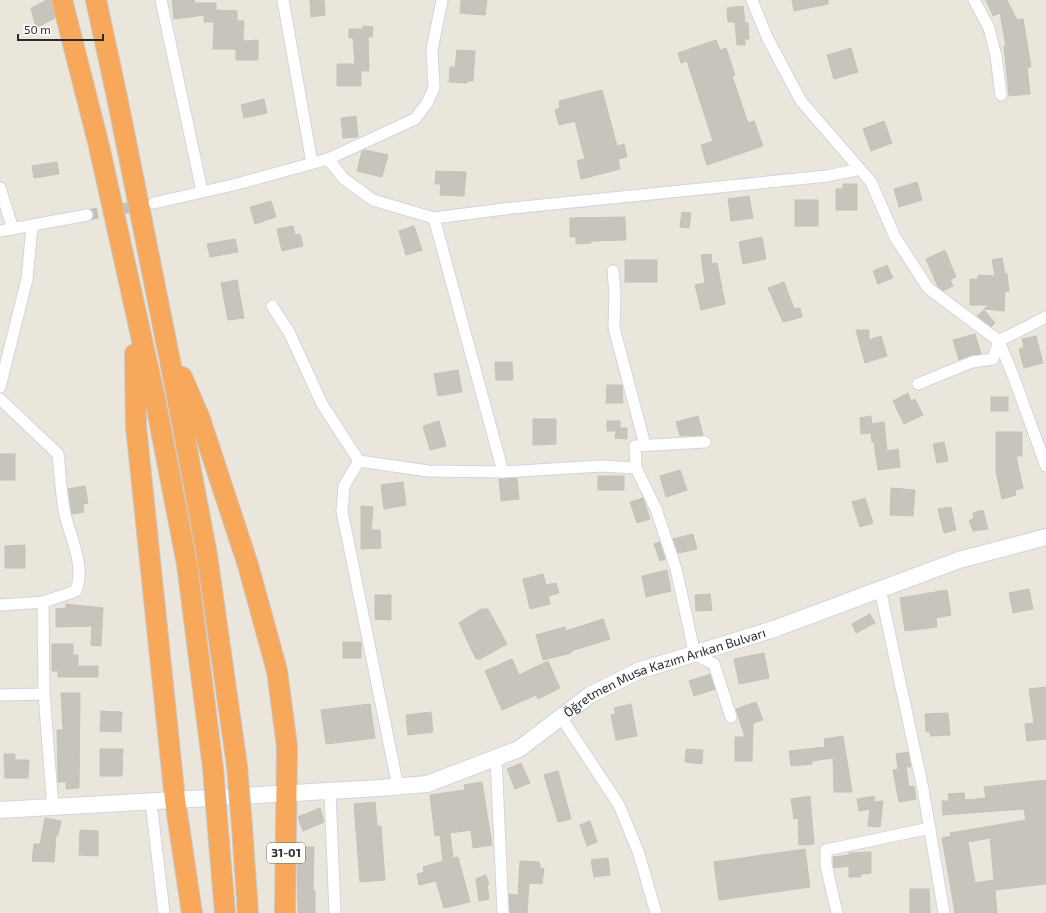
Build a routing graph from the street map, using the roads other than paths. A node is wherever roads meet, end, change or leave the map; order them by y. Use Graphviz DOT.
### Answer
graph roads {
  1 [pos="62,0"];
  2 [pos="96,0"];
  3 [pos="161,0"];
  4 [pos="284,0"];
  5 [pos="442,0"];
  6 [pos="752,0"];
  7 [pos="974,0"];
  8 [pos="1001,95"];
  9 [pos="328,159"];
  10 [pos="312,163"];
  11 [pos="860,169"];
  12 [pos="0,188"];
  13 [pos="202,191"];
  14 [pos="154,203"];
  15 [pos="87,215"];
  16 [pos="434,218"];
  17 [pos="32,227"];
  18 [pos="13,229"];
  19 [pos="0,231"];
  20 [pos="152,269"];
  21 [pos="613,271"];
  22 [pos="129,278"];
  23 [pos="272,306"];
  24 [pos="1046,317"];
  25 [pos="999,341"];
  26 [pos="918,384"];
  27 [pos="0,387"];
  28 [pos="0,399"];
  29 [pos="705,442"];
  30 [pos="645,445"];
  31 [pos="359,461"];
  32 [pos="1046,466"];
  33 [pos="636,468"];
  34 [pos="503,472"];
  35 [pos="1046,536"];
  36 [pos="880,589"];
  37 [pos="43,602"];
  38 [pos="0,605"];
  39 [pos="695,654"];
  40 [pos="44,694"];
  41 [pos="0,695"];
  42 [pos="731,717"];
  43 [pos="561,718"];
  44 [pos="496,758"];
  45 [pos="398,786"];
  46 [pos="330,791"];
  47 [pos="287,793"];
  48 [pos="175,800"];
  49 [pos="151,802"];
  50 [pos="53,808"];
  51 [pos="0,810"];
  52 [pos="930,828"];
  53 [pos="164,913"];
  54 [pos="192,913"];
  55 [pos="225,913"];
  56 [pos="248,913"];
  57 [pos="285,913"];
  58 [pos="335,913"];
  59 [pos="503,913"];
  60 [pos="656,913"];
  61 [pos="837,913"];
  62 [pos="944,913"];
  1 -- 22 [label="highway"];
  2 -- 20 [label="highway"];
  3 -- 13 [label="street"];
  4 -- 10 [label="street"];
  5 -- 9 [label="street"];
  6 -- 11 [label="street"];
  7 -- 8 [label="street"];
  9 -- 10 [label="street"];
  9 -- 16 [label="street"];
  10 -- 13 [label="street"];
  11 -- 16 [label="street"];
  11 -- 25 [label="street"];
  12 -- 18 [label="street"];
  13 -- 14 [label="street"];
  15 -- 17 [label="street"];
  16 -- 34 [label="street"];
  17 -- 18 [label="street"];
  17 -- 27 [label="street"];
  18 -- 19 [label="street"];
  20 -- 47 [label="highway"];
  20 -- 56 [label="highway, bridge"];
  21 -- 30 [label="street"];
  22 -- 48 [label="highway"];
  22 -- 55 [label="highway, bridge"];
  23 -- 31 [label="street"];
  24 -- 25 [label="street"];
  25 -- 26 [label="street"];
  25 -- 32 [label="street"];
  28 -- 37 [label="street"];
  29 -- 30 [label="street"];
  30 -- 33 [label="street"];
  31 -- 34 [label="street"];
  31 -- 45 [label="street"];
  33 -- 34 [label="street"];
  33 -- 39 [label="street"];
  35 -- 36 [label="street, Öğretmen Musa Kazım Arıkan Bulvarı"];
  36 -- 39 [label="street, Öğretmen Musa Kazım Arıkan Bulvarı"];
  36 -- 52 [label="street"];
  37 -- 38 [label="street"];
  37 -- 40 [label="street"];
  39 -- 42 [label="street"];
  39 -- 43 [label="street, Öğretmen Musa Kazım Arıkan Bulvarı"];
  40 -- 41 [label="street"];
  40 -- 50 [label="street"];
  43 -- 44 [label="street, Öğretmen Musa Kazım Arıkan Bulvarı"];
  43 -- 60 [label="street"];
  44 -- 45 [label="street, Öğretmen Musa Kazım Arıkan Bulvarı"];
  44 -- 59 [label="street"];
  45 -- 46 [label="street, Öğretmen Musa Kazım Arıkan Bulvarı"];
  46 -- 47 [label="street, Öğretmen Musa Kazım Arıkan Bulvarı"];
  46 -- 58 [label="street"];
  47 -- 48 [label="street, Öğretmen Musa Kazım Arıkan Bulvarı"];
  47 -- 57 [label="highway, 31-01"];
  48 -- 49 [label="street, Öğretmen Musa Kazım Arıkan Bulvarı"];
  48 -- 54 [label="highway"];
  49 -- 50 [label="street, Öğretmen Musa Kazım Arıkan Bulvarı"];
  49 -- 53 [label="street"];
  50 -- 51 [label="street, Öğretmen Musa Kazım Arıkan Bulvarı"];
  52 -- 61 [label="street"];
  52 -- 62 [label="street"];
}
